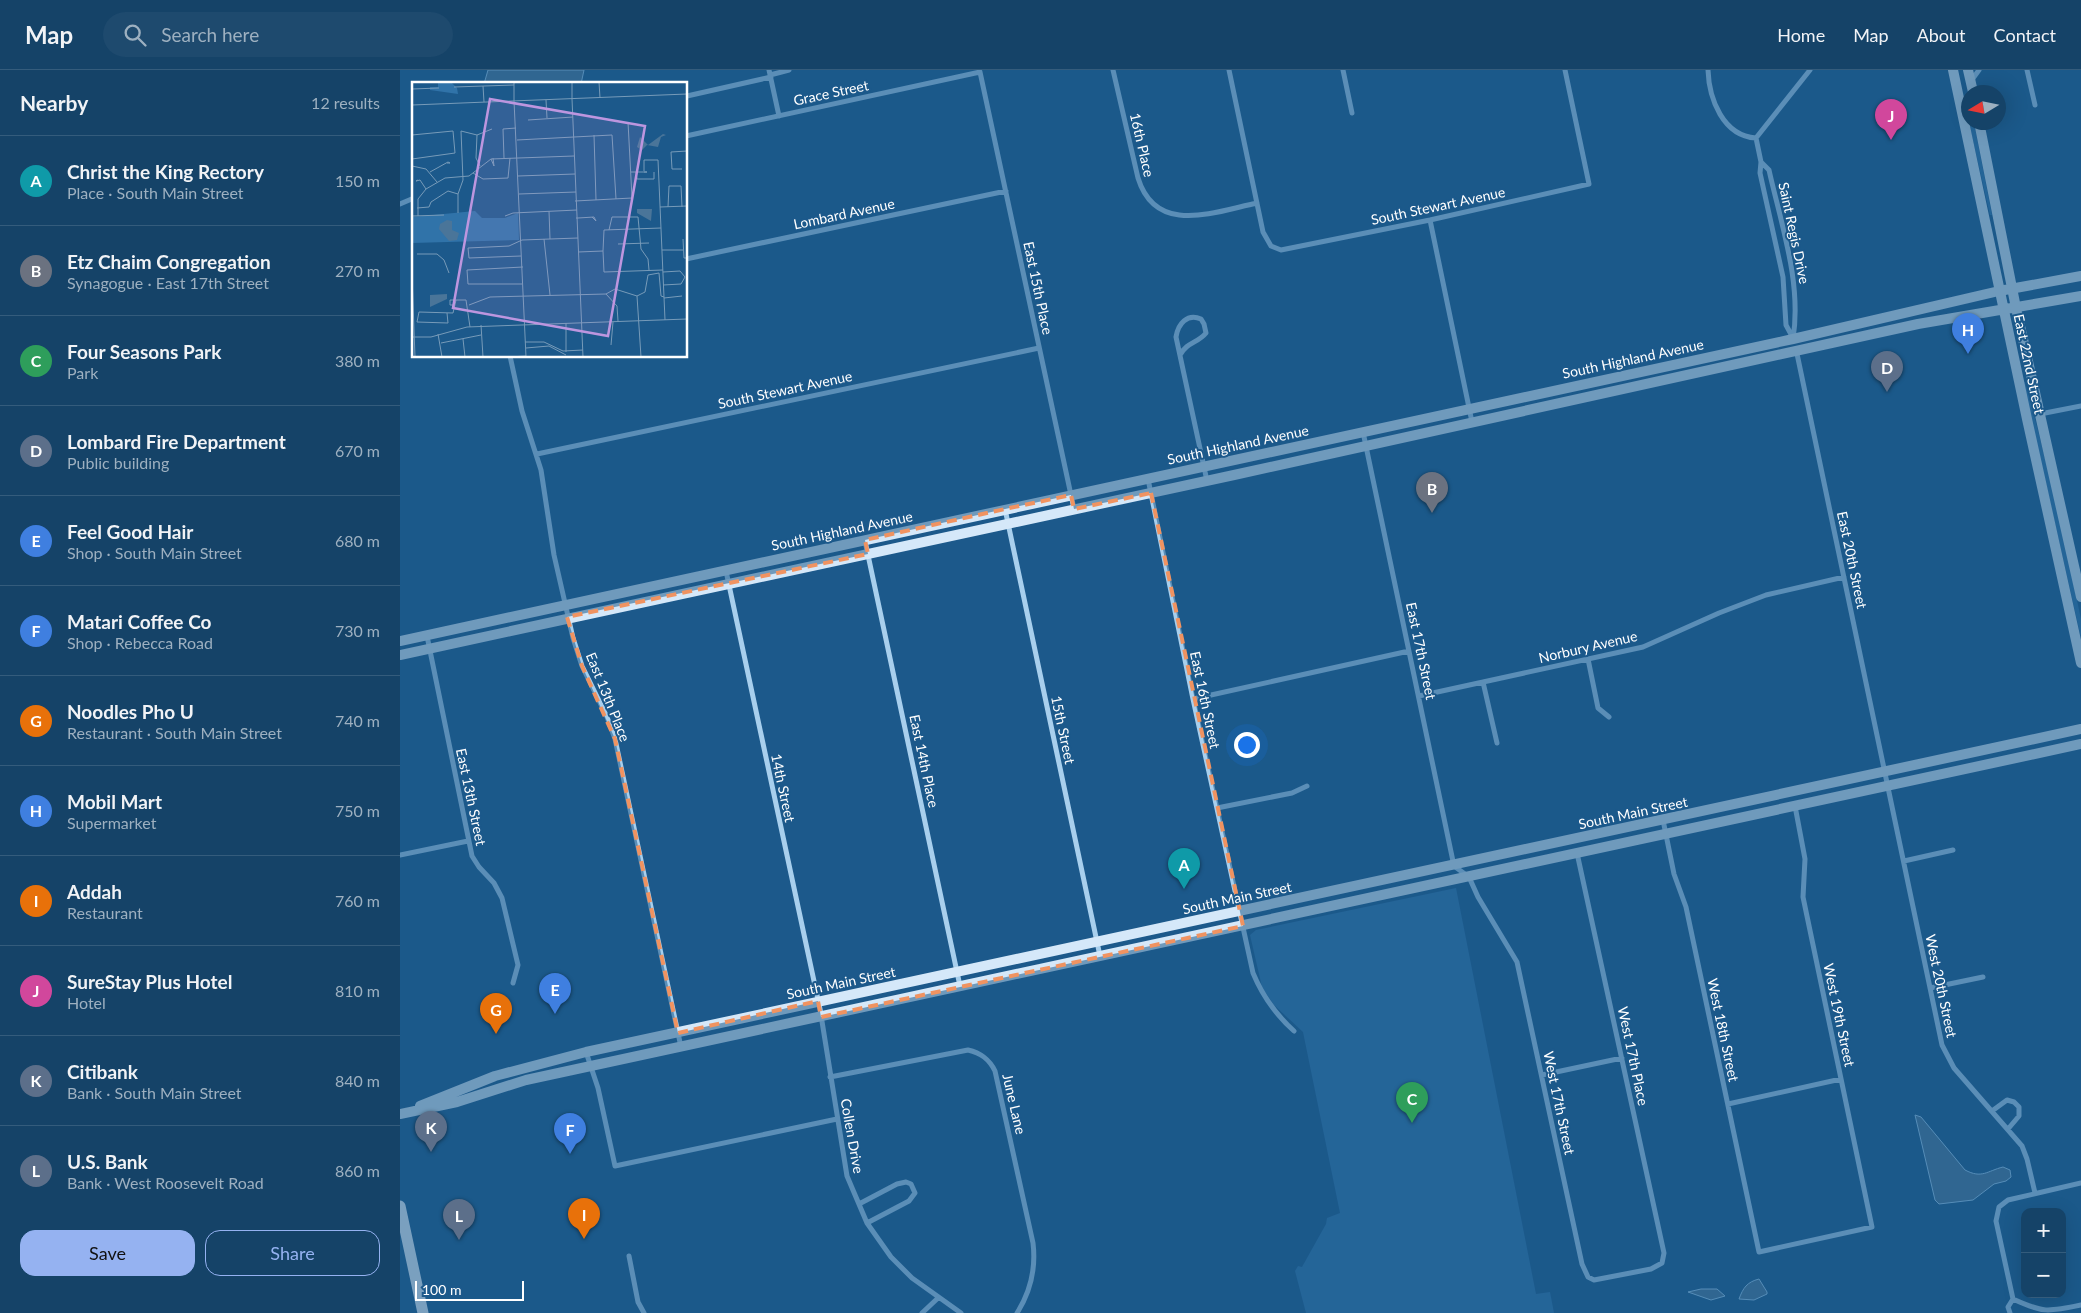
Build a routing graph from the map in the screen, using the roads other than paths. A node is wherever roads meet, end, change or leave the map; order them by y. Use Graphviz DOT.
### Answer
graph roads {
  1 [pos="789,70"];
  2 [pos="1113,70"];
  3 [pos="1229,70"];
  4 [pos="1343,70"];
  5 [pos="1565,70"];
  6 [pos="1708,70"];
  7 [pos="1810,70"];
  8 [pos="1954,70"];
  9 [pos="1968,70"];
  10 [pos="1979,70"];
  11 [pos="2027,70"];
  12 [pos="980,72"];
  13 [pos="770,74"];
  14 [pos="1971,82"];
  15 [pos="1972,85"];
  16 [pos="688,96"];
  17 [pos="2035,105"];
  18 [pos="1352,113"];
  19 [pos="779,116"];
  20 [pos="1981,130"];
  21 [pos="688,136"];
  22 [pos="1756,138"];
  23 [pos="1761,162"];
  24 [pos="1006,190"];
  25 [pos="412,199"];
  26 [pos="1257,203"];
  27 [pos="400,204"];
  28 [pos="1430,220"];
  29 [pos="1784,237"];
  30 [pos="1775,240"];
  31 [pos="688,259"];
  32 [pos="1793,275"];
  33 [pos="2081,276"];
  34 [pos="1783,277"];
  35 [pos="2012,288"];
  36 [pos="1999,291"];
  37 [pos="2081,296"];
  38 [pos="2016,308"];
  39 [pos="2004,310"];
  40 [pos="1793,339"];
  41 [pos="1039,348"];
  42 [pos="1796,351"];
  43 [pos="1180,355"];
  44 [pos="510,358"];
  45 [pos="2081,406"];
  46 [pos="1469,409"];
  47 [pos="2040,414"];
  48 [pos="1472,423"];
  49 [pos="1363,432"];
  50 [pos="1366,446"];
  51 [pos="537,454"];
  52 [pos="1204,467"];
  53 [pos="1148,479"];
  54 [pos="1207,480"];
  55 [pos="1151,493"];
  56 [pos="1071,495"];
  57 [pos="1005,509"];
  58 [pos="1074,509"];
  59 [pos="1008,523"];
  60 [pos="865,540"];
  61 [pos="868,554"];
  62 [pos="726,571"];
  63 [pos="1844,577"];
  64 [pos="729,584"];
  65 [pos="2081,597"];
  66 [pos="564,604"];
  67 [pos="567,617"];
  68 [pos="427,636"];
  69 [pos="400,641"];
  70 [pos="429,648"];
  71 [pos="1410,651"];
  72 [pos="400,655"];
  73 [pos="1588,659"];
  74 [pos="2081,664"];
  75 [pos="1483,682"];
  76 [pos="1419,696"];
  77 [pos="1193,699"];
  78 [pos="1609,717"];
  79 [pos="2081,729"];
  80 [pos="1497,743"];
  81 [pos="2081,744"];
  82 [pos="1885,772"];
  83 [pos="1308,786"];
  84 [pos="1888,786"];
  85 [pos="1795,806"];
  86 [pos="1217,808"];
  87 [pos="1662,820"];
  88 [pos="1666,834"];
  89 [pos="468,841"];
  90 [pos="1953,850"];
  91 [pos="1577,853"];
  92 [pos="400,855"];
  93 [pos="1904,861"];
  94 [pos="1461,872"];
  95 [pos="1240,911"];
  96 [pos="1243,926"];
  97 [pos="1097,943"];
  98 [pos="1100,956"];
  99 [pos="957,972"];
  100 [pos="1983,977"];
  101 [pos="513,983"];
  102 [pos="960,986"];
  103 [pos="1930,988"];
  104 [pos="819,1009"];
  105 [pos="1294,1031"];
  106 [pos="678,1033"];
  107 [pos="681,1047"];
  108 [pos="586,1052"];
  109 [pos="1622,1058"];
  110 [pos="592,1066"];
  111 [pos="1542,1075"];
  112 [pos="830,1078"];
  113 [pos="1841,1079"];
  114 [pos="1728,1104"];
  115 [pos="1992,1111"];
  116 [pos="403,1113"];
  117 [pos="837,1119"];
  118 [pos="2008,1128"];
  119 [pos="2081,1183"];
  120 [pos="2035,1193"];
  121 [pos="859,1204"];
  122 [pos="400,1206"];
  123 [pos="867,1222"];
  124 [pos="1757,1246"];
  125 [pos="629,1256"];
  126 [pos="1662,1263"];
  127 [pos="938,1298"];
  128 [pos="2013,1300"];
  129 [pos="2081,1305"];
  130 [pos="2053,1312"];
  131 [pos="422,1313"];
  132 [pos="644,1313"];
  133 [pos="922,1313"];
  134 [pos="961,1313"];
  135 [pos="1017,1313"];
  136 [pos="2010,1313"];
  1 -- 13 [label="street"];
  2 -- 26 [label="street, 16th Place"];
  3 -- 26 [label="street"];
  4 -- 18 [label="street"];
  5 -- 28 [label="street, South Stewart Avenue"];
  6 -- 22 [label="street"];
  7 -- 22 [label="street"];
  8 -- 36 [label="street, East 22nd Street"];
  9 -- 14 [label="street"];
  10 -- 14 [label="street"];
  11 -- 17 [label="street"];
  12 -- 19 [label="street, Grace Street"];
  12 -- 24 [label="street, East 15th Place"];
  13 -- 16 [label="street"];
  13 -- 19 [label="street"];
  14 -- 15 [label="street"];
  19 -- 21 [label="street, Grace Street"];
  20 -- 35 [label="street, East 22nd Street"];
  22 -- 23 [label="street, Saint Regis Drive"];
  23 -- 29 [label="street, Saint Regis Drive"];
  23 -- 30 [label="street, Saint Regis Drive"];
  24 -- 31 [label="street, Lombard Avenue"];
  24 -- 41 [label="street, East 15th Place"];
  25 -- 27 [label="street"];
  26 -- 28 [label="street, South Stewart Avenue"];
  28 -- 46 [label="street"];
  29 -- 30 [label="street"];
  29 -- 32 [label="street, Saint Regis Drive"];
  30 -- 34 [label="street, Saint Regis Drive"];
  32 -- 34 [label="street"];
  32 -- 40 [label="street, Saint Regis Drive"];
  33 -- 35 [label="street, South Highland Avenue"];
  34 -- 40 [label="street, Saint Regis Drive"];
  35 -- 36 [label="street, South Highland Avenue"];
  35 -- 38 [label="street, East 22nd Street"];
  36 -- 39 [label="street, East 22nd Street"];
  36 -- 40 [label="street, South Highland Avenue"];
  37 -- 38 [label="street, South Highland Avenue"];
  38 -- 39 [label="street, South Highland Avenue"];
  38 -- 47 [label="street, East 22nd Street"];
  39 -- 42 [label="street, South Highland Avenue"];
  39 -- 74 [label="street, East 22nd Street"];
  40 -- 42 [label="street, East 20th Street"];
  40 -- 46 [label="street, South Highland Avenue"];
  41 -- 51 [label="street, South Stewart Avenue"];
  41 -- 56 [label="street, East 15th Place"];
  42 -- 48 [label="street, South Highland Avenue"];
  42 -- 63 [label="street, East 20th Street"];
  43 -- 43 [label="street"];
  43 -- 52 [label="street"];
  44 -- 51 [label="street, East 13th Place"];
  45 -- 47 [label="street"];
  46 -- 48 [label="street"];
  46 -- 49 [label="street, South Highland Avenue"];
  47 -- 65 [label="street, East 22nd Street"];
  48 -- 50 [label="street, South Highland Avenue"];
  49 -- 50 [label="street, East 17th Street"];
  49 -- 52 [label="street, South Highland Avenue"];
  50 -- 54 [label="street, South Highland Avenue"];
  50 -- 71 [label="street, East 17th Street"];
  51 -- 66 [label="street, East 13th Place"];
  52 -- 53 [label="street, South Highland Avenue"];
  52 -- 54 [label="street"];
  53 -- 55 [label="street, East 16th Street"];
  53 -- 56 [label="street, South Highland Avenue"];
  54 -- 55 [label="street, South Highland Avenue"];
  55 -- 58 [label="street, South Highland Avenue"];
  55 -- 77 [label="street, East 16th Street"];
  56 -- 57 [label="street, South Highland Avenue"];
  56 -- 58 [label="street, East 15th Place"];
  57 -- 59 [label="street, 15th Street"];
  57 -- 60 [label="street, South Highland Avenue"];
  58 -- 59 [label="street, South Highland Avenue"];
  59 -- 61 [label="street, South Highland Avenue"];
  59 -- 97 [label="street, 15th Street"];
  60 -- 61 [label="street, East 14th Place"];
  60 -- 62 [label="street, South Highland Avenue"];
  61 -- 64 [label="street, South Highland Avenue"];
  61 -- 99 [label="street, East 14th Place"];
  62 -- 64 [label="street, 14th Street"];
  62 -- 66 [label="street, South Highland Avenue"];
  63 -- 73 [label="street, Norbury Avenue"];
  63 -- 82 [label="street, East 20th Street"];
  64 -- 67 [label="street, South Highland Avenue"];
  64 -- 104 [label="street, 14th Street"];
  66 -- 67 [label="street, East 13th Place"];
  66 -- 68 [label="street, South Highland Avenue"];
  67 -- 70 [label="street, South Highland Avenue"];
  67 -- 106 [label="street, East 13th Place"];
  68 -- 69 [label="street, South Highland Avenue"];
  68 -- 70 [label="street, East 13th Street"];
  70 -- 72 [label="street, South Highland Avenue"];
  70 -- 89 [label="street, East 13th Street"];
  71 -- 76 [label="street, East 17th Street"];
  71 -- 77 [label="street"];
  73 -- 75 [label="street, Norbury Avenue"];
  73 -- 78 [label="street"];
  75 -- 76 [label="street, Norbury Avenue"];
  75 -- 80 [label="street"];
  76 -- 94 [label="street, East 17th Street"];
  77 -- 86 [label="street, East 16th Street"];
  79 -- 82 [label="street, South Main Street"];
  81 -- 84 [label="street, South Main Street"];
  82 -- 84 [label="street, East 20th Street"];
  82 -- 87 [label="street, South Main Street"];
  83 -- 86 [label="street"];
  84 -- 85 [label="street, South Main Street"];
  84 -- 93 [label="street, West 20th Street"];
  85 -- 88 [label="street, South Main Street"];
  85 -- 113 [label="street, West 19th Street"];
  86 -- 95 [label="street, East 16th Street"];
  87 -- 88 [label="street, West 18th Street"];
  87 -- 94 [label="street, South Main Street"];
  88 -- 91 [label="street, South Main Street"];
  88 -- 114 [label="street, West 18th Street"];
  89 -- 92 [label="street"];
  89 -- 101 [label="street, East 13th Street"];
  90 -- 93 [label="street"];
  91 -- 94 [label="street, South Main Street"];
  91 -- 109 [label="street, West 17th Place"];
  93 -- 103 [label="street, West 20th Street"];
  94 -- 95 [label="street, South Main Street"];
  94 -- 96 [label="street, South Main Street"];
  94 -- 111 [label="street, West 17th Street"];
  95 -- 96 [label="street, East 16th Street"];
  95 -- 97 [label="street, South Main Street"];
  96 -- 98 [label="street, South Main Street"];
  96 -- 105 [label="street, East 16th Street"];
  97 -- 98 [label="street, 15th Street"];
  97 -- 99 [label="street, South Main Street"];
  98 -- 102 [label="street, South Main Street"];
  99 -- 102 [label="street, East 14th Place"];
  99 -- 104 [label="street, South Main Street"];
  100 -- 103 [label="street"];
  102 -- 104 [label="street, South Main Street"];
  103 -- 115 [label="street, West 20th Street"];
  104 -- 106 [label="street, South Main Street"];
  104 -- 107 [label="street, South Main Street"];
  104 -- 112 [label="street, Collen Drive"];
  106 -- 107 [label="street, East 13th Place"];
  106 -- 108 [label="street, South Main Street"];
  107 -- 110 [label="street, South Main Street"];
  108 -- 110 [label="street"];
  108 -- 116 [label="street, South Main Street"];
  109 -- 111 [label="street"];
  109 -- 126 [label="street, West 17th Place"];
  110 -- 116 [label="street, South Main Street"];
  110 -- 117 [label="street"];
  111 -- 126 [label="street, West 17th Street"];
  112 -- 117 [label="street, Collen Drive"];
  112 -- 135 [label="street, June Lane"];
  113 -- 114 [label="street"];
  113 -- 124 [label="street, West 19th Street"];
  114 -- 124 [label="street, West 18th Street"];
  115 -- 118 [label="street, West 20th Street"];
  115 -- 118 [label="street"];
  117 -- 121 [label="street, Collen Drive"];
  118 -- 120 [label="street, West 20th Street"];
  119 -- 120 [label="street"];
  120 -- 128 [label="street"];
  121 -- 123 [label="street, Collen Drive"];
  121 -- 123 [label="street"];
  122 -- 131 [label="main road"];
  123 -- 127 [label="street, Collen Drive"];
  125 -- 132 [label="street"];
  127 -- 133 [label="street"];
  127 -- 134 [label="street, Collen Drive"];
  128 -- 130 [label="street"];
  128 -- 136 [label="street"];
  129 -- 130 [label="street"];
}
